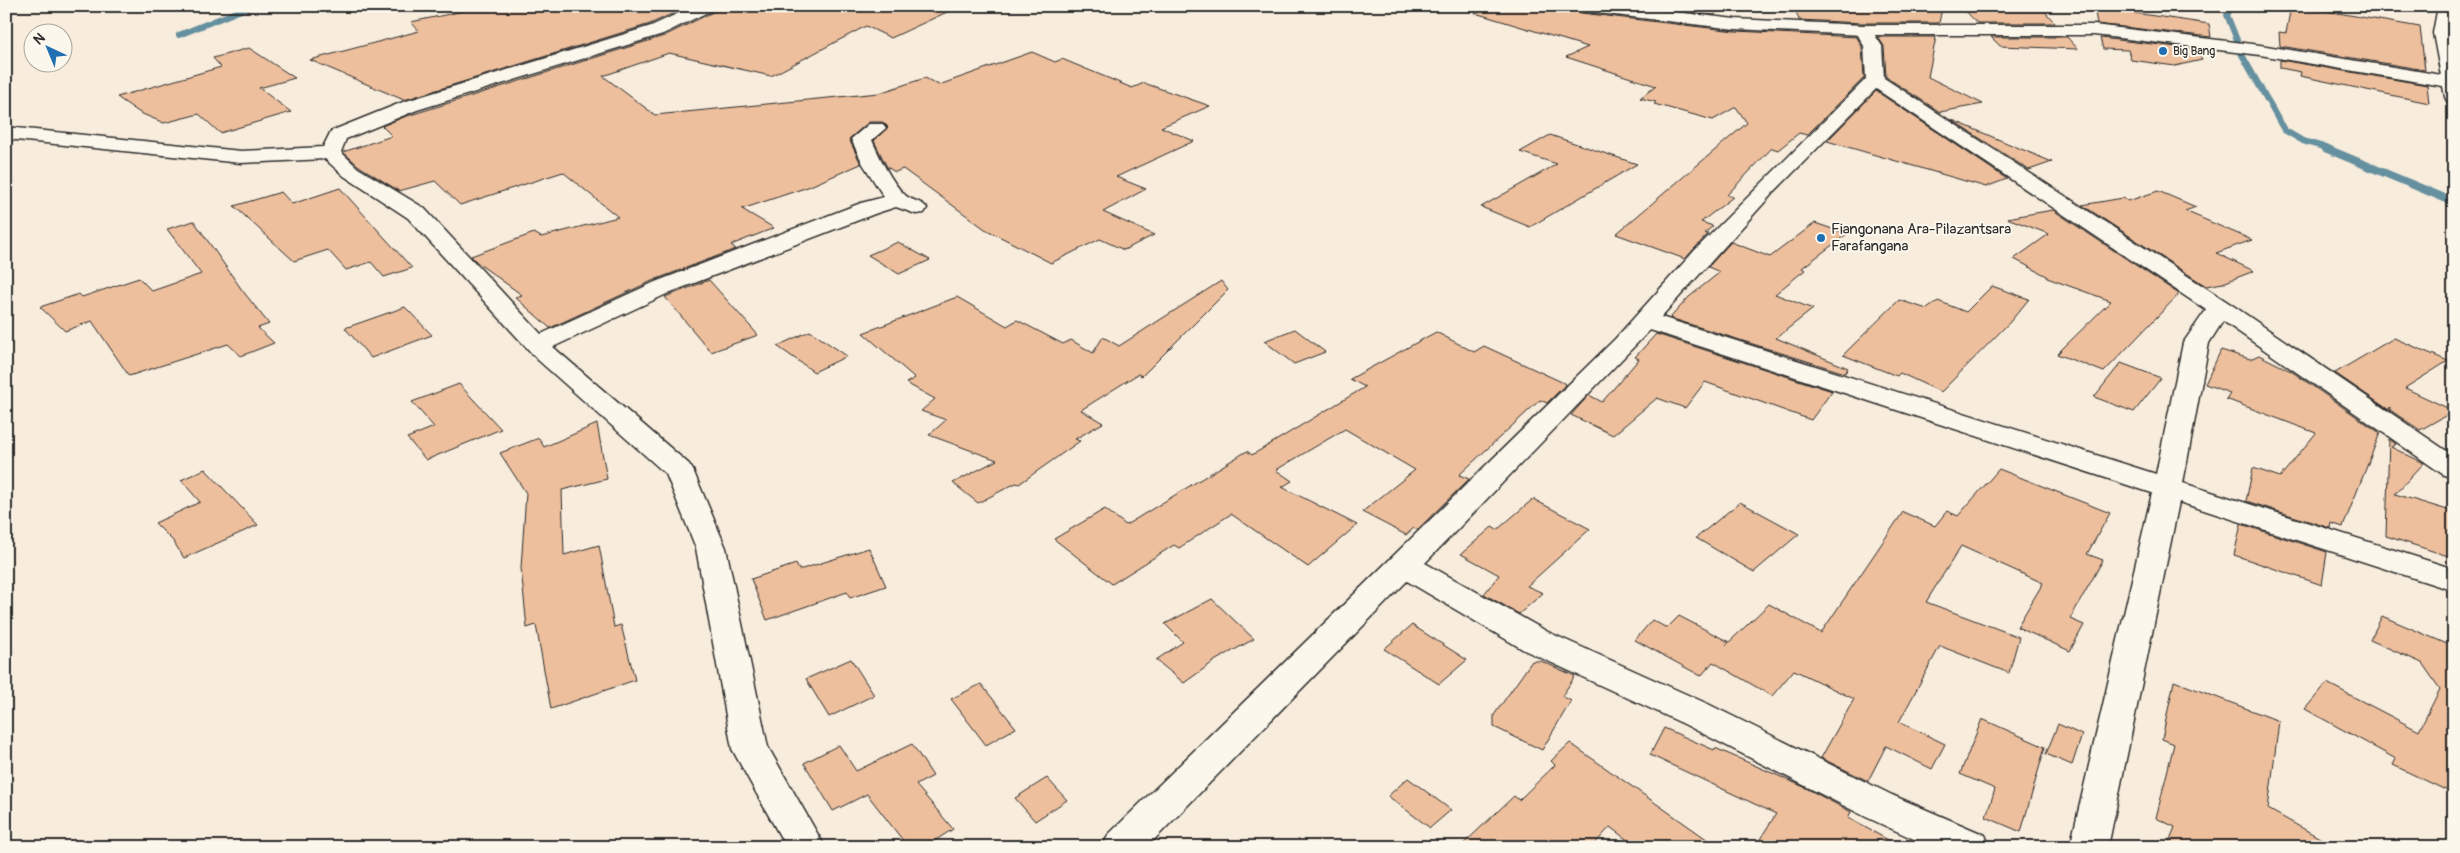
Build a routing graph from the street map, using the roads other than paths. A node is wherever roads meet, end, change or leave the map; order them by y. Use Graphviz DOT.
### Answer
graph roads {
  1 [pos="708,6"];
  2 [pos="1581,6"];
  3 [pos="2446,6"];
  4 [pos="1863,30"];
  5 [pos="1876,80"];
  6 [pos="2453,87"];
  7 [pos="876,128"];
  8 [pos="6,133"];
  9 [pos="330,153"];
  10 [pos="2220,308"];
  11 [pos="1645,320"];
  12 [pos="537,345"];
  13 [pos="2454,468"];
  14 [pos="2168,488"];
  15 [pos="1403,564"];
  16 [pos="2454,580"];
  17 [pos="806,847"];
  18 [pos="1122,847"];
  19 [pos="1971,847"];
  20 [pos="2089,847"];
  1 -- 9 [label="street"];
  2 -- 4 [label="street"];
  3 -- 6 [label="street"];
  4 -- 5 [label="street"];
  4 -- 6 [label="street"];
  5 -- 10 [label="street"];
  5 -- 11 [label="street"];
  7 -- 12 [label="street"];
  8 -- 9 [label="street"];
  9 -- 12 [label="street"];
  10 -- 13 [label="street"];
  10 -- 14 [label="street"];
  11 -- 14 [label="street"];
  11 -- 15 [label="street"];
  12 -- 17 [label="street"];
  14 -- 16 [label="street"];
  14 -- 20 [label="street"];
  15 -- 18 [label="street"];
  15 -- 19 [label="street"];
}
